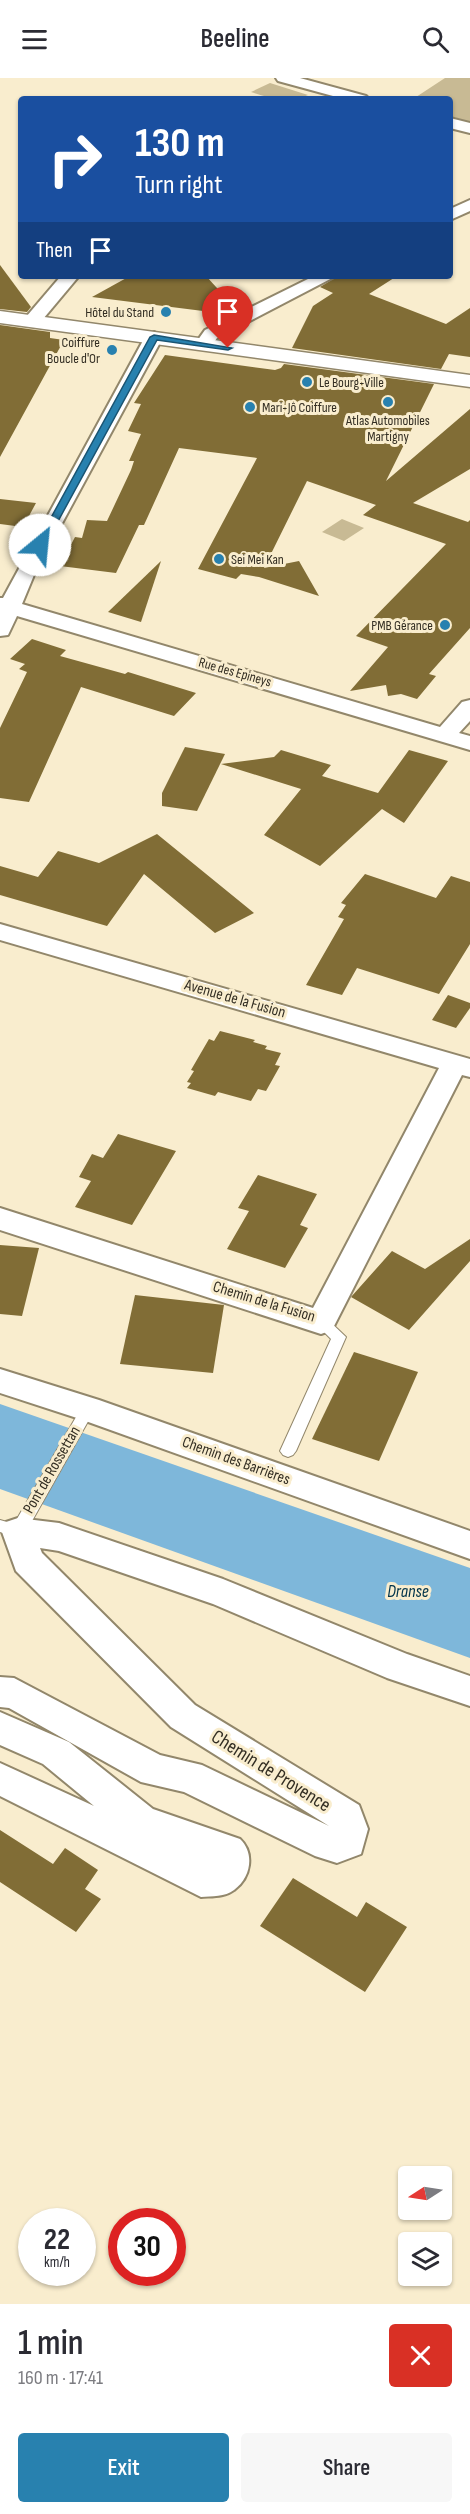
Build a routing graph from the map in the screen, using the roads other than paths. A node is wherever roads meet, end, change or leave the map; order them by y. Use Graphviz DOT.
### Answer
graph roads {
  1 [pos="283,78"];
  2 [pos="350,96"];
  3 [pos="453,124"];
  4 [pos="470,128"];
  5 [pos="470,205"];
  6 [pos="453,214"];
  7 [pos="67,279"];
  8 [pos="321,279"];
  9 [pos="0,317"];
  10 [pos="32,321"];
  11 [pos="154,337"];
  12 [pos="204,344"];
  13 [pos="470,381"];
  14 [pos="5,604"];
  15 [pos="0,630"];
  16 [pos="470,706"];
  17 [pos="445,735"];
  18 [pos="470,743"];
  19 [pos="0,932"];
  20 [pos="463,1065"];
  21 [pos="0,1219"];
  22 [pos="321,1322"];
  23 [pos="0,1381"];
  24 [pos="85,1413"];
  25 [pos="288,1451"];
  26 [pos="15,1523"];
  27 [pos="470,1545"];
  28 [pos="470,1691"];
  29 [pos="0,1692"];
  30 [pos="0,1728"];
  31 [pos="0,1779"];
  1 -- 2 [label="street"];
  3 -- 4 [label="street"];
  5 -- 6 [label="street"];
  7 -- 10 [label="street"];
  8 -- 12 [label="street"];
  9 -- 10 [label="street"];
  10 -- 11 [label="street"];
  11 -- 12 [label="street"];
  11 -- 14 [label="street"];
  12 -- 13 [label="street"];
  14 -- 15 [label="street"];
  14 -- 17 [label="street, Rue des Epineys"];
  16 -- 17 [label="street"];
  17 -- 18 [label="street, Rue des Epineys"];
  19 -- 20 [label="street, Avenue de la Fusion"];
  20 -- 22 [label="street, Chemin de la Fusion"];
  21 -- 22 [label="street, Chemin de la Fusion"];
  22 -- 25 [label="lane"];
  23 -- 24 [label="street, Chemin des Barrières"];
  24 -- 26 [label="lane, Pont de Rossettan"];
  24 -- 27 [label="street, Chemin des Barrières"];
  26 -- 28 [label="street"];
  26 -- 29 [label="street, Chemin de Provence"];
  30 -- 31 [label="street"];
}
